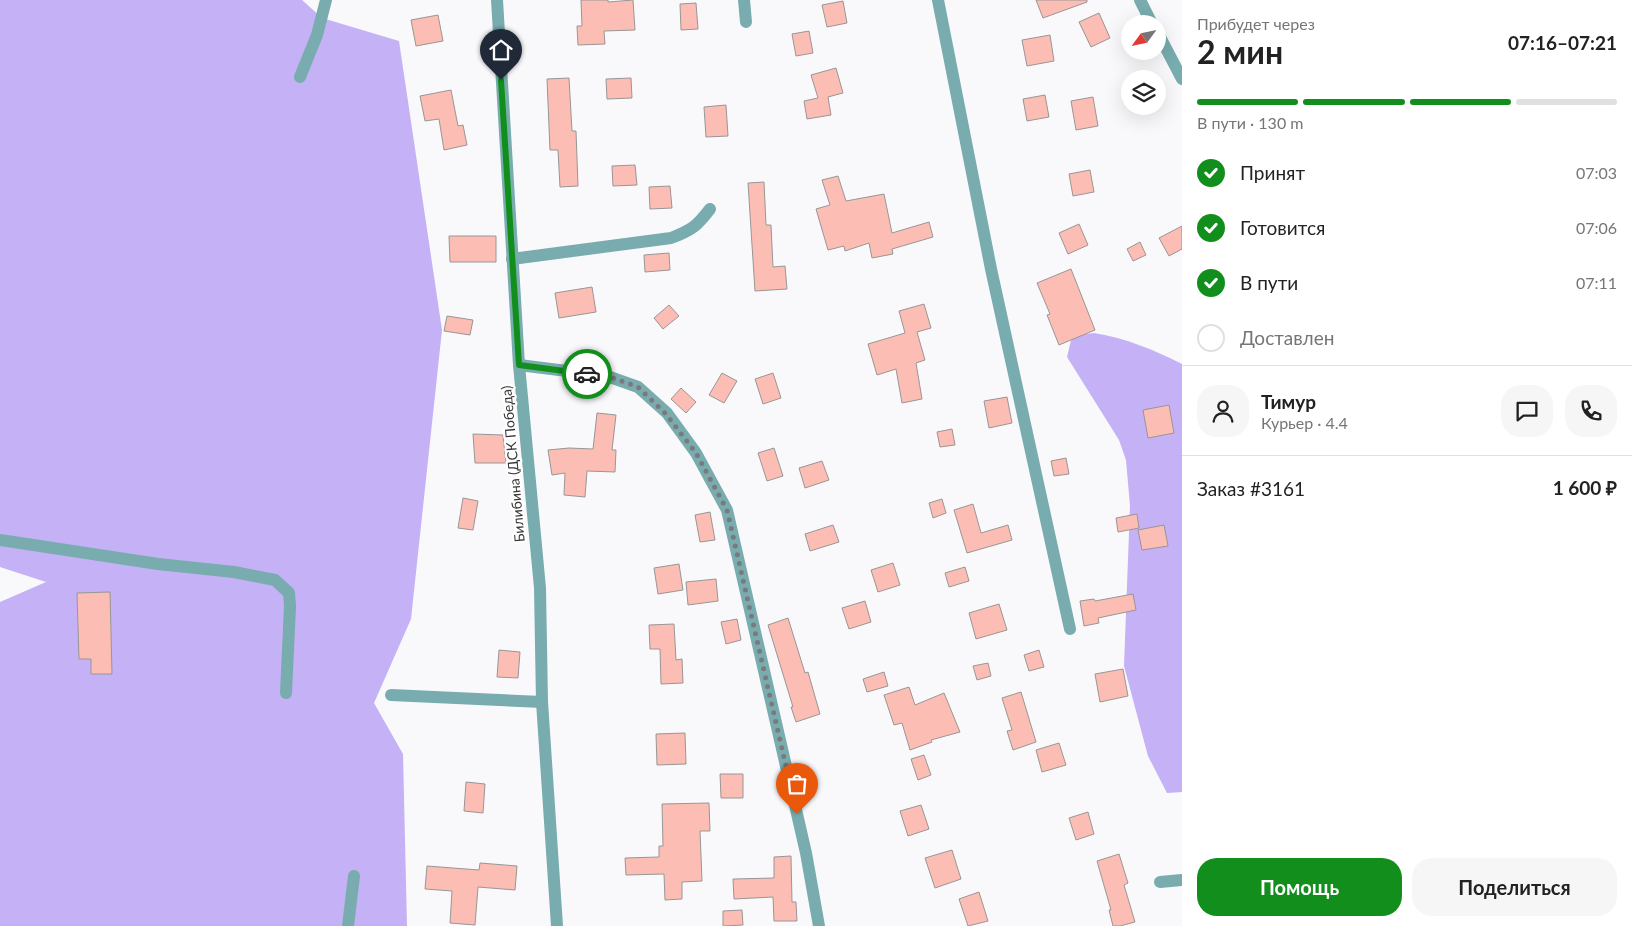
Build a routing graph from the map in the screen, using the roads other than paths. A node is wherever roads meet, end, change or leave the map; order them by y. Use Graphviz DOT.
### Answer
graph roads {
  1 [pos="326,0"];
  2 [pos="497,0"];
  3 [pos="744,0"];
  4 [pos="938,0"];
  5 [pos="1140,0"];
  6 [pos="1148,15"];
  7 [pos="746,22"];
  8 [pos="1166,49"];
  9 [pos="300,78"];
  10 [pos="1182,80"];
  11 [pos="710,209"];
  12 [pos="512,259"];
  13 [pos="519,365"];
  14 [pos="0,540"];
  15 [pos="1070,629"];
  16 [pos="286,693"];
  17 [pos="391,695"];
  18 [pos="542,702"];
  19 [pos="354,876"];
  20 [pos="1182,880"];
  21 [pos="1160,882"];
  22 [pos="348,926"];
  23 [pos="557,926"];
  24 [pos="819,926"];
  1 -- 9 [label="street"];
  2 -- 12 [label="street, Билибина (ДСК Победа)"];
  3 -- 7 [label="street"];
  4 -- 15 [label="street"];
  5 -- 6 [label="street"];
  8 -- 10 [label="street"];
  11 -- 12 [label="street"];
  12 -- 13 [label="street, Билибина (ДСК Победа)"];
  13 -- 18 [label="street, Билибина (ДСК Победа)"];
  13 -- 24 [label="street"];
  14 -- 16 [label="street"];
  17 -- 18 [label="street"];
  18 -- 23 [label="street, Билибина (ДСК Победа)"];
  19 -- 22 [label="street"];
  20 -- 21 [label="street"];
}
